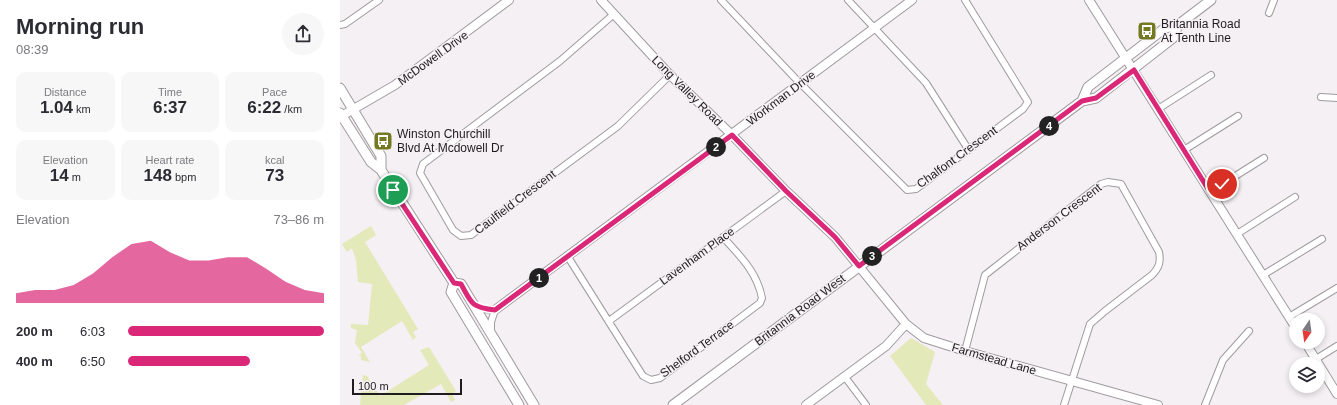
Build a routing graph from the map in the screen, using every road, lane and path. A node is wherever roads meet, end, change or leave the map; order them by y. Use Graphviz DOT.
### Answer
graph roads {
  1 [pos="378,0"];
  2 [pos="509,0"];
  3 [pos="601,0"];
  4 [pos="721,0"];
  5 [pos="848,0"];
  6 [pos="912,0"];
  7 [pos="965,0"];
  8 [pos="1089,0"];
  9 [pos="1210,0"];
  10 [pos="1274,0"];
  11 [pos="1269,13"];
  12 [pos="614,14"];
  13 [pos="340,25"];
  14 [pos="1178,25"];
  15 [pos="875,28"];
  16 [pos="1126,58"];
  17 [pos="1134,70"];
  18 [pos="670,75"];
  19 [pos="1211,75"];
  20 [pos="801,84"];
  21 [pos="340,88"];
  22 [pos="1321,97"];
  23 [pos="1337,98"];
  24 [pos="1082,101"];
  25 [pos="1158,109"];
  26 [pos="353,110"];
  27 [pos="341,115"];
  28 [pos="1238,116"];
  29 [pos="732,135"];
  30 [pos="968,149"];
  31 [pos="1184,150"];
  32 [pos="1264,158"];
  33 [pos="381,170"];
  34 [pos="786,191"];
  35 [pos="1210,192"];
  36 [pos="1295,197"];
  37 [pos="1237,234"];
  38 [pos="723,237"];
  39 [pos="1322,239"];
  40 [pos="568,257"];
  41 [pos="859,266"];
  42 [pos="1263,275"];
  43 [pos="454,283"];
  44 [pos="1337,288"];
  45 [pos="473,305"];
  46 [pos="495,310"];
  47 [pos="1296,313"];
  48 [pos="1289,317"];
  49 [pos="609,321"];
  50 [pos="906,324"];
  51 [pos="1249,332"];
  52 [pos="491,333"];
  53 [pos="1337,346"];
  54 [pos="965,351"];
  55 [pos="1319,357"];
  56 [pos="1325,374"];
  57 [pos="845,376"];
  58 [pos="1072,380"];
  59 [pos="1337,394"];
  60 [pos="519,405"];
  61 [pos="534,405"];
  62 [pos="673,405"];
  63 [pos="806,405"];
  64 [pos="866,405"];
  65 [pos="1064,405"];
  66 [pos="1158,405"];
  67 [pos="1205,405"];
  1 -- 13 [label="street"];
  2 -- 26 [label="street, McDowell Drive"];
  3 -- 12 [label="street, Long Valley Road"];
  4 -- 20 [label="street"];
  5 -- 15 [label="street"];
  6 -- 15 [label="street, Workman Drive"];
  7 -- 30 [label="street, Chalfont Crescent"];
  8 -- 16 [label="street"];
  9 -- 14 [label="main road, Britannia Road West"];
  10 -- 11 [label="street"];
  12 -- 18 [label="street, Long Valley Road"];
  12 -- 18 [label="street, Caulfield Crescent"];
  14 -- 16 [label="main road, Britannia Road West"];
  14 -- 17 [label="main road, Britannia Road West"];
  15 -- 20 [label="street, Workman Drive"];
  15 -- 30 [label="street"];
  16 -- 17 [label="street"];
  16 -- 24 [label="main road, Britannia Road West"];
  17 -- 24 [label="main road, Britannia Road West"];
  17 -- 25 [label="street"];
  18 -- 29 [label="street, Long Valley Road"];
  19 -- 25 [label="street"];
  20 -- 29 [label="street, Workman Drive"];
  20 -- 30 [label="street, Chalfont Crescent"];
  21 -- 26 [label="main road"];
  22 -- 23 [label="street"];
  24 -- 41 [label="main road, Britannia Road West"];
  25 -- 31 [label="street"];
  26 -- 27 [label="street, McDowell Drive"];
  26 -- 33 [label="main road"];
  27 -- 33 [label="main road"];
  28 -- 31 [label="street"];
  29 -- 34 [label="street, Long Valley Road"];
  29 -- 40 [label="street, Workman Drive"];
  31 -- 35 [label="street"];
  32 -- 35 [label="street"];
  33 -- 43 [label="main road"];
  34 -- 38 [label="street, Lavenham Place"];
  34 -- 41 [label="street, Long Valley Road"];
  35 -- 37 [label="street"];
  36 -- 37 [label="street"];
  37 -- 42 [label="street"];
  38 -- 49 [label="street, Lavenham Place"];
  38 -- 49 [label="street, Shelford Terrace"];
  39 -- 42 [label="street"];
  40 -- 46 [label="street, Workman Drive"];
  40 -- 49 [label="street, Shelford Terrace"];
  41 -- 50 [label="street, Farmstead Lane"];
  41 -- 62 [label="main road, Britannia Road West"];
  42 -- 48 [label="street"];
  43 -- 45 [label="main road"];
  43 -- 60 [label="main road"];
  44 -- 47 [label="street"];
  45 -- 46 [label="street"];
  45 -- 52 [label="main road"];
  46 -- 52 [label="street"];
  50 -- 54 [label="street, Farmstead Lane"];
  50 -- 57 [label="street"];
  51 -- 67 [label="street"];
  52 -- 61 [label="main road"];
  53 -- 55 [label="street"];
  54 -- 58 [label="street, Farmstead Lane"];
  54 -- 58 [label="street, Anderson Crescent"];
  56 -- 59 [label="street"];
  57 -- 63 [label="street"];
  57 -- 64 [label="street"];
  58 -- 65 [label="street"];
  58 -- 66 [label="street, Farmstead Lane"];
}
